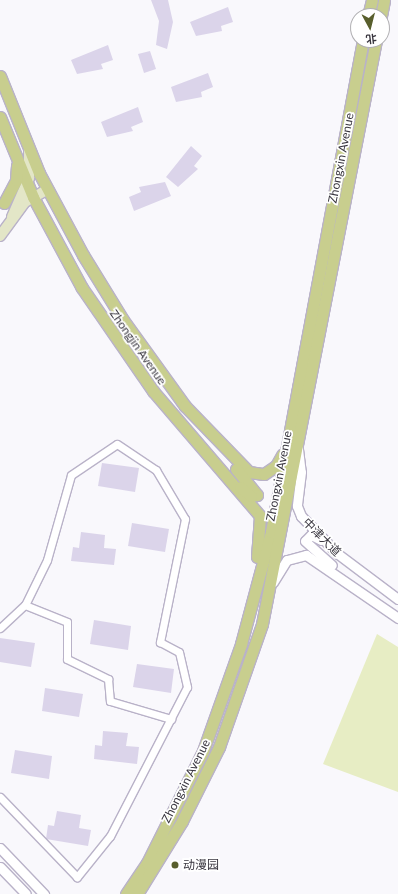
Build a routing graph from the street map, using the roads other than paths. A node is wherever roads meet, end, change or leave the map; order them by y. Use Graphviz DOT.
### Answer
graph roads {
  1 [pos="361,48"];
  2 [pos="374,48"];
  3 [pos="0,76"];
  4 [pos="0,117"];
  5 [pos="29,147"];
  6 [pos="16,156"];
  7 [pos="39,173"];
  8 [pos="27,181"];
  9 [pos="47,190"];
  10 [pos="33,197"];
  11 [pos="2,205"];
  12 [pos="12,216"];
  13 [pos="0,236"];
  14 [pos="210,436"];
  15 [pos="286,447"];
  16 [pos="199,449"];
  17 [pos="298,449"];
  18 [pos="324,542"];
  19 [pos="256,577"];
  20 [pos="273,582"];
  21 [pos="360,589"];
  22 [pos="398,598"];
  23 [pos="25,606"];
  24 [pos="398,618"];
  25 [pos="0,628"];
  26 [pos="171,719"];
  27 [pos="0,797"];
  28 [pos="0,848"];
  29 [pos="0,867"];
  30 [pos="26,894"];
  31 [pos="44,894"];
  32 [pos="126,894"];
  33 [pos="137,894"];
  1 -- 15 [label="main road, Zhongxin Avenue"];
  2 -- 17 [label="main road, Zhongxin Avenue"];
  3 -- 5 [label="main road, Zhongjin Avenue"];
  4 -- 6 [label="main road, Zhongjin Avenue"];
  5 -- 7 [label="main road, Zhongjin Avenue"];
  5 -- 8 [label="main road"];
  6 -- 8 [label="main road, Zhongjin Avenue"];
  6 -- 11 [label="main road"];
  7 -- 8 [label="main road"];
  7 -- 9 [label="main road, Zhongjin Avenue"];
  8 -- 10 [label="main road, Zhongjin Avenue"];
  8 -- 11 [label="main road"];
  8 -- 12 [label="main road"];
  9 -- 10 [label="main road"];
  9 -- 14 [label="main road, Zhongjin Avenue"];
  10 -- 12 [label="main road"];
  10 -- 16 [label="main road, Zhongjin Avenue"];
  12 -- 13 [label="main road"];
  14 -- 15 [label="main road, Zhongjin Avenue"];
  14 -- 16 [label="main road"];
  15 -- 19 [label="main road, Zhongxin Avenue"];
  16 -- 19 [label="main road, Zhongjin Avenue"];
  17 -- 18 [label="street, 中津大道"];
  17 -- 20 [label="main road, Zhongxin Avenue"];
  18 -- 21 [label="street"];
  18 -- 22 [label="street, 中津大道"];
  19 -- 32 [label="main road, Zhongxin Avenue"];
  20 -- 21 [label="street, 中津大道"];
  20 -- 33 [label="main road, Zhongxin Avenue"];
  21 -- 24 [label="street, 中津大道"];
  23 -- 25 [label="street"];
  23 -- 26 [label="street"];
  23 -- 26 [label="street"];
  26 -- 27 [label="street"];
  28 -- 31 [label="street"];
  29 -- 30 [label="street"];
}
